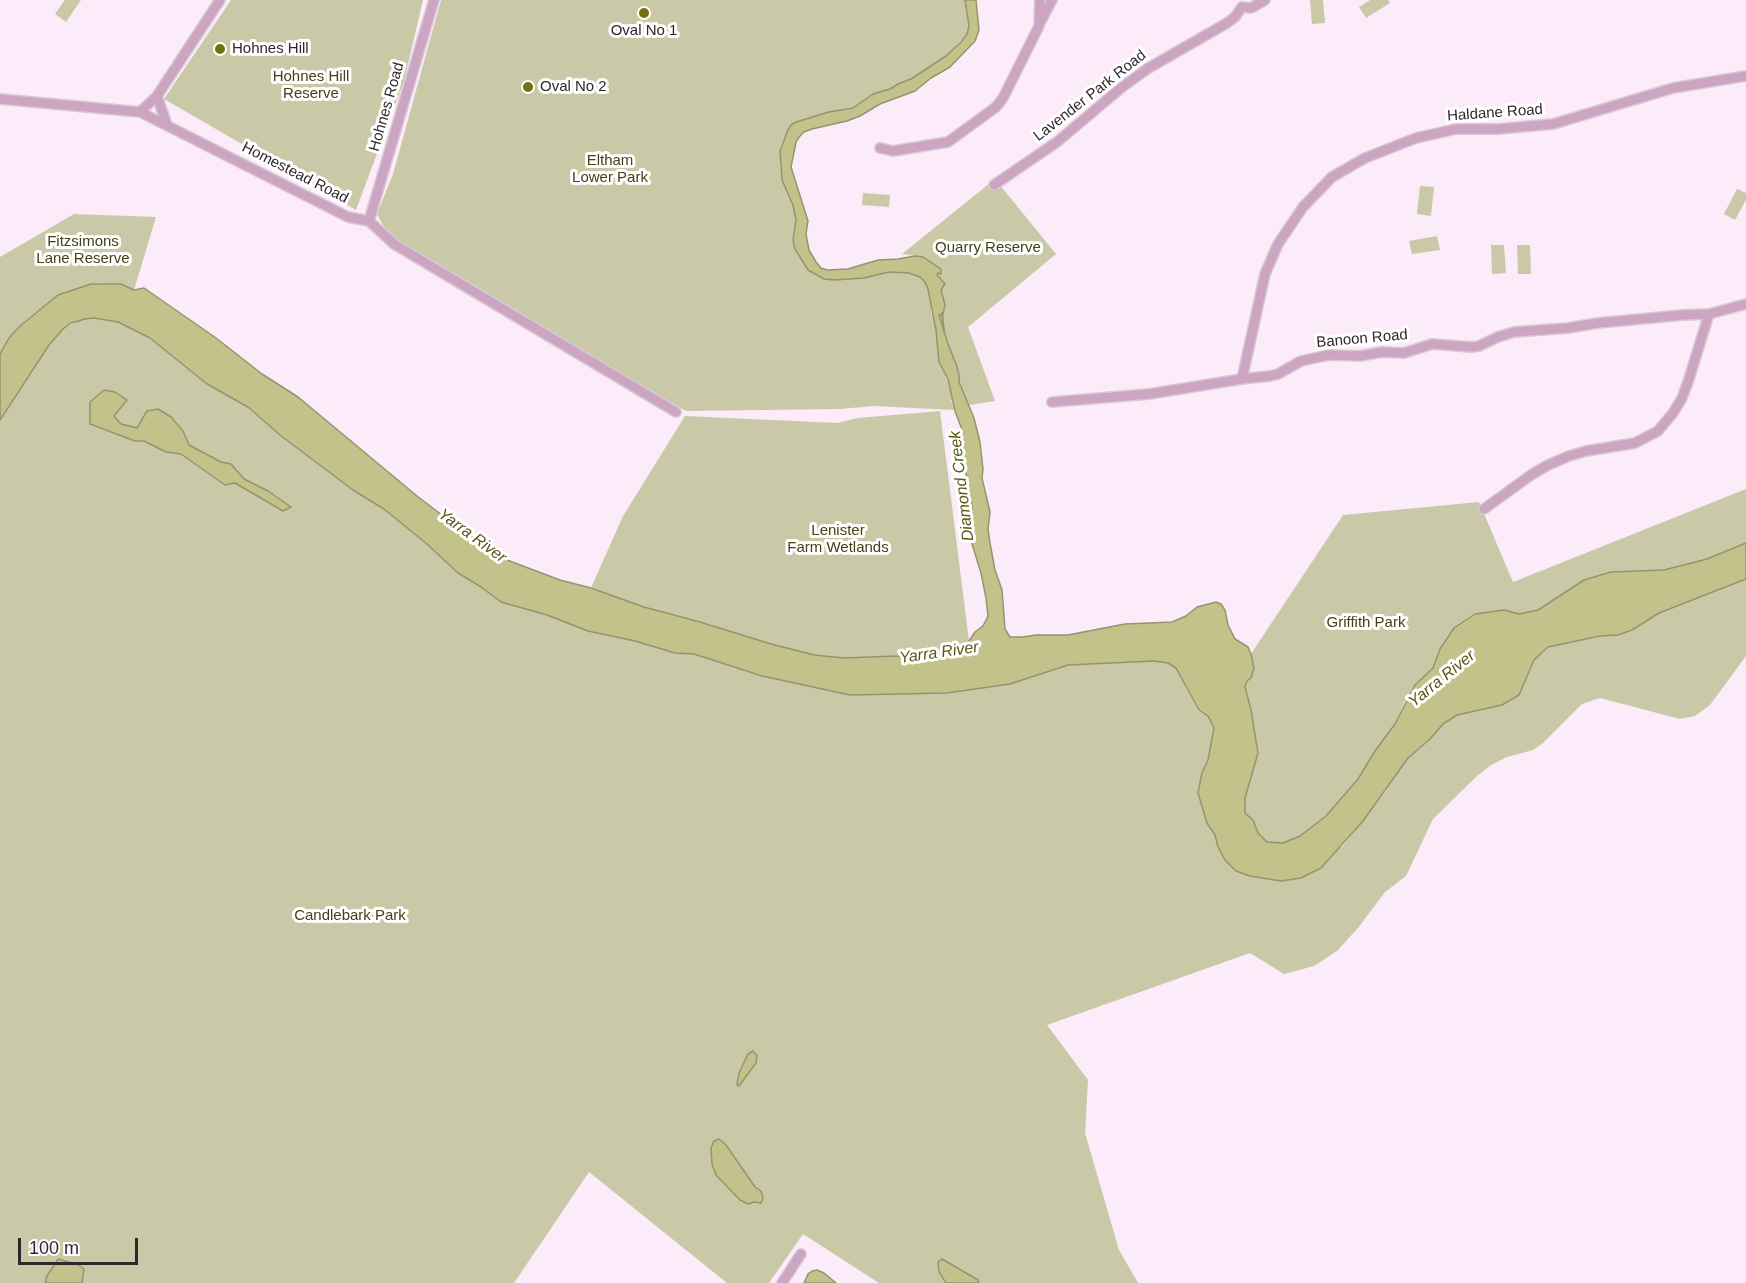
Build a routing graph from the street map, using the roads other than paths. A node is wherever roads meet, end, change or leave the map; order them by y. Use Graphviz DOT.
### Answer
graph roads {
  1 [pos="220,0"];
  2 [pos="434,0"];
  3 [pos="1041,0"];
  4 [pos="1052,0"];
  5 [pos="1265,0"];
  6 [pos="1239,4"];
  7 [pos="1039,26"];
  8 [pos="1746,76"];
  9 [pos="157,96"];
  10 [pos="0,99"];
  11 [pos="140,112"];
  12 [pos="167,124"];
  13 [pos="880,148"];
  14 [pos="994,185"];
  15 [pos="369,221"];
  16 [pos="1746,304"];
  17 [pos="1709,314"];
  18 [pos="1242,379"];
  19 [pos="1052,402"];
  20 [pos="676,412"];
  21 [pos="1484,509"];
  22 [pos="801,1254"];
  23 [pos="782,1283"];
  1 -- 9 [label="street"];
  2 -- 15 [label="street, Hohnes Road"];
  3 -- 7 [label="street"];
  4 -- 7 [label="street"];
  5 -- 6 [label="street, Lavender Park Road"];
  6 -- 14 [label="street, Lavender Park Road"];
  7 -- 13 [label="street"];
  8 -- 18 [label="street, Haldane Road"];
  9 -- 11 [label="street"];
  9 -- 12 [label="street"];
  10 -- 11 [label="street, Homestead Road"];
  11 -- 12 [label="street, Homestead Road"];
  12 -- 15 [label="street, Homestead Road"];
  15 -- 20 [label="street, Homestead Road"];
  16 -- 17 [label="street, Banoon Road"];
  17 -- 18 [label="street, Banoon Road"];
  17 -- 21 [label="street"];
  18 -- 19 [label="street, Banoon Road"];
  22 -- 23 [label="street"];
}
